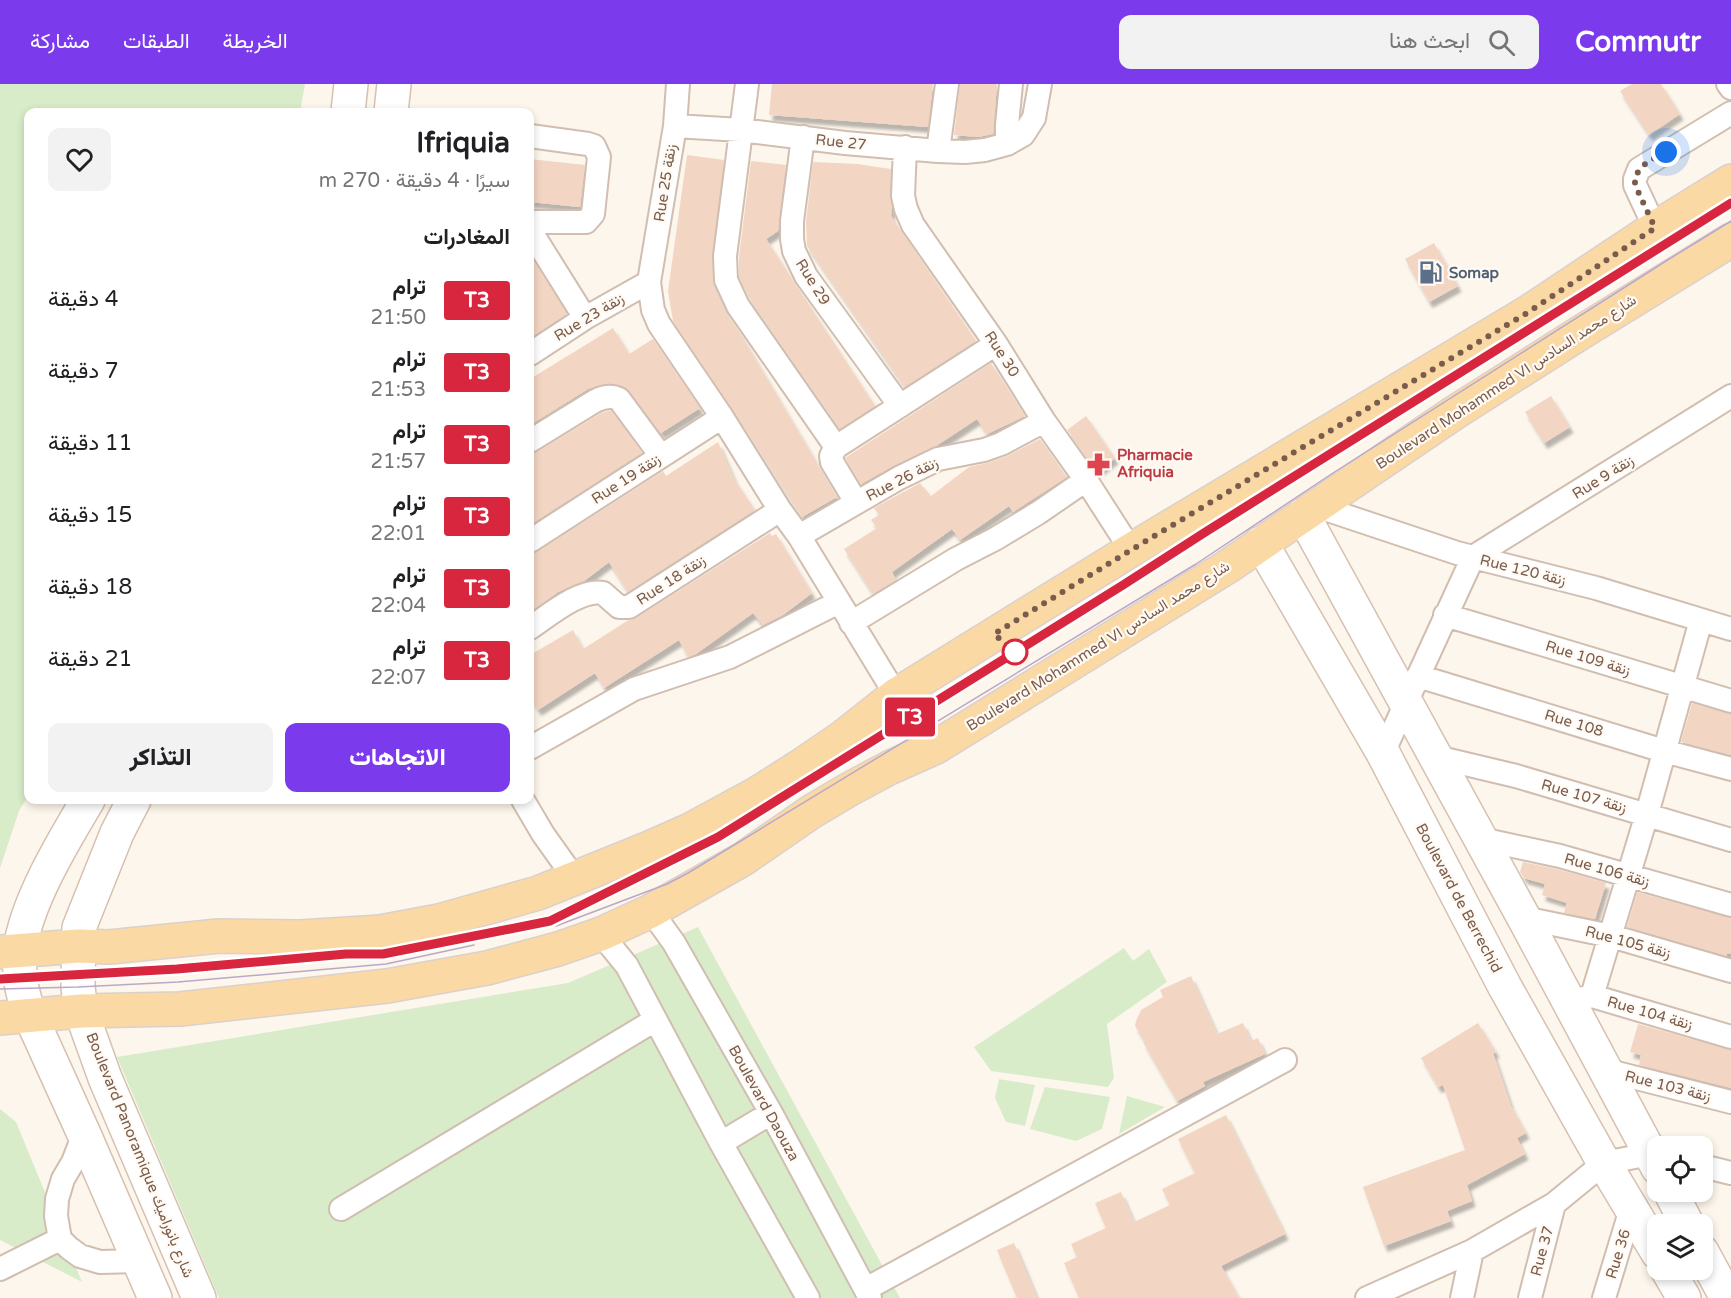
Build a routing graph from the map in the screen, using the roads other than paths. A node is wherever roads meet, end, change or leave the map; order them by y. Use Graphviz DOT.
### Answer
graph roads {
  1 [pos="351,84"];
  2 [pos="394,84"];
  3 [pos="678,84"];
  4 [pos="747,84"];
  5 [pos="948,84"];
  6 [pos="1011,84"];
  7 [pos="1040,84"];
  8 [pos="1728,84"];
  9 [pos="1731,88"];
  10 [pos="348,108"];
  11 [pos="391,108"];
  12 [pos="1731,113"];
  13 [pos="675,126"];
  14 [pos="741,130"];
  15 [pos="534,137"];
  16 [pos="803,138"];
  17 [pos="1007,144"];
  18 [pos="905,147"];
  19 [pos="938,151"];
  20 [pos="1731,181"];
  21 [pos="534,222"];
  22 [pos="1655,228"];
  23 [pos="534,236"];
  24 [pos="1731,240"];
  25 [pos="650,282"];
  26 [pos="585,318"];
  27 [pos="996,344"];
  28 [pos="534,351"];
  29 [pos="1731,396"];
  30 [pos="900,406"];
  31 [pos="722,417"];
  32 [pos="1044,421"];
  33 [pos="534,439"];
  34 [pos="836,447"];
  35 [pos="661,456"];
  36 [pos="1086,480"];
  37 [pos="856,502"];
  38 [pos="780,510"];
  39 [pos="1310,511"];
  40 [pos="799,536"];
  41 [pos="534,538"];
  42 [pos="1261,543"];
  43 [pos="1131,550"];
  44 [pos="1473,557"];
  45 [pos="839,602"];
  46 [pos="1446,615"];
  47 [pos="1701,620"];
  48 [pos="851,623"];
  49 [pos="534,625"];
  50 [pos="1731,629"];
  51 [pos="1683,687"];
  52 [pos="1412,688"];
  53 [pos="896,695"];
  54 [pos="1731,702"];
  55 [pos="534,746"];
  56 [pos="1664,751"];
  57 [pos="1383,753"];
  58 [pos="1437,757"];
  59 [pos="1731,769"];
  60 [pos="86,804"];
  61 [pos="132,804"];
  62 [pos="526,804"];
  63 [pos="1647,814"];
  64 [pos="1481,839"];
  65 [pos="1731,840"];
  66 [pos="1628,877"];
  67 [pos="575,879"];
  68 [pos="1731,905"];
  69 [pos="651,911"];
  70 [pos="1524,918"];
  71 [pos="601,934"];
  72 [pos="1611,936"];
  73 [pos="78,946"];
  74 [pos="10,952"];
  75 [pos="1731,971"];
  76 [pos="1581,999"];
  77 [pos="81,1011"];
  78 [pos="15,1016"];
  79 [pos="655,1020"];
  80 [pos="1731,1037"];
  81 [pos="1285,1060"];
  82 [pos="1605,1070"];
  83 [pos="1731,1102"];
  84 [pos="771,1113"];
  85 [pos="84,1134"];
  86 [pos="721,1143"];
  87 [pos="1647,1145"];
  88 [pos="1647,1160"];
  89 [pos="1604,1163"];
  90 [pos="1713,1169"];
  91 [pos="1731,1173"];
  92 [pos="1554,1204"];
  93 [pos="341,1209"];
  94 [pos="1631,1209"];
  95 [pos="1647,1235"];
  96 [pos="60,1239"];
  97 [pos="1472,1251"];
  98 [pos="139,1261"];
  99 [pos="0,1269"];
  100 [pos="1713,1272"];
  101 [pos="868,1294"];
  102 [pos="155,1298"];
  103 [pos="199,1298"];
  104 [pos="808,1298"];
  105 [pos="1367,1298"];
  106 [pos="1462,1298"];
  107 [pos="1530,1298"];
  108 [pos="1604,1298"];
  109 [pos="1727,1298"];
  1 -- 10 [label="street"];
  2 -- 11 [label="street"];
  3 -- 13 [label="street, Rue 25 زنقة"];
  4 -- 14 [label="street"];
  5 -- 19 [label="street"];
  6 -- 17 [label="street"];
  7 -- 17 [label="street"];
  8 -- 9 [label="street"];
  12 -- 22 [label="street"];
  13 -- 14 [label="street, Rue 27"];
  13 -- 25 [label="street, Rue 25 زنقة"];
  14 -- 16 [label="street, Rue 27"];
  14 -- 34 [label="street"];
  15 -- 21 [label="street"];
  16 -- 18 [label="street, Rue 27"];
  16 -- 30 [label="street, Rue 29"];
  17 -- 19 [label="street, Rue 27"];
  18 -- 19 [label="street, Rue 27"];
  18 -- 27 [label="street, Rue 30"];
  20 -- 22 [label="main road"];
  22 -- 43 [label="main road"];
  23 -- 26 [label="street"];
  24 -- 39 [label="main road, Boulevard Mohammed VI شارع محمد السادس"];
  25 -- 26 [label="street, Rue 23 زنقة"];
  25 -- 31 [label="street, Rue 25 زنقة"];
  26 -- 28 [label="street, Rue 23 زنقة"];
  27 -- 30 [label="street"];
  27 -- 32 [label="street, Rue 30"];
  29 -- 44 [label="street, Rue 9 زنقة"];
  30 -- 34 [label="street"];
  31 -- 35 [label="street, Rue 19 زنقة"];
  31 -- 38 [label="street, Rue 25 زنقة"];
  32 -- 36 [label="street, Rue 30"];
  32 -- 37 [label="street, Rue 26 زنقة"];
  33 -- 35 [label="street"];
  34 -- 37 [label="street"];
  35 -- 41 [label="street, Rue 19 زنقة"];
  36 -- 43 [label="street, Rue 30"];
  36 -- 48 [label="street"];
  37 -- 40 [label="street, Rue 26 زنقة"];
  38 -- 40 [label="street, Rue 25 زنقة"];
  38 -- 49 [label="street, Rue 18 زنقة"];
  39 -- 42 [label="main road, Boulevard Mohammed VI شارع محمد السادس"];
  39 -- 44 [label="street, Rue 120 زنقة"];
  39 -- 52 [label="street"];
  40 -- 45 [label="street, Rue 25 زنقة"];
  42 -- 57 [label="street, Boulevard de Berrechid"];
  42 -- 69 [label="main road, Boulevard Mohammed VI شارع محمد السادس"];
  43 -- 53 [label="main road"];
  44 -- 46 [label="street"];
  44 -- 47 [label="street, Rue 120 زنقة"];
  45 -- 48 [label="street, Rue 25 زنقة"];
  45 -- 55 [label="street"];
  46 -- 51 [label="street, Rue 109 زنقة"];
  46 -- 52 [label="street"];
  47 -- 50 [label="street, Rue 120 زنقة"];
  47 -- 51 [label="street"];
  48 -- 53 [label="street, Rue 25 زنقة"];
  51 -- 54 [label="street, Rue 109 زنقة"];
  51 -- 56 [label="street"];
  52 -- 56 [label="street, Rue 108"];
  52 -- 57 [label="street"];
  52 -- 58 [label="street"];
  53 -- 67 [label="main road"];
  56 -- 59 [label="street, Rue 108"];
  56 -- 63 [label="street"];
  57 -- 89 [label="street, Boulevard de Berrechid"];
  58 -- 63 [label="street, Rue 107 زنقة"];
  58 -- 64 [label="street"];
  60 -- 74 [label="street"];
  61 -- 73 [label="street, Boulevard Panoramique شارع بانوراميك"];
  62 -- 67 [label="street"];
  63 -- 65 [label="street, Rue 107 زنقة"];
  63 -- 66 [label="street"];
  64 -- 66 [label="street, Rue 106 زنقة"];
  64 -- 70 [label="street"];
  66 -- 68 [label="street, Rue 106 زنقة"];
  66 -- 72 [label="street"];
  67 -- 73 [label="main road"];
  69 -- 71 [label="main road, Boulevard Mohammed VI شارع محمد السادس"];
  69 -- 84 [label="street, Boulevard Daouza"];
  70 -- 72 [label="street, Rue 105 زنقة"];
  70 -- 76 [label="street"];
  71 -- 77 [label="main road, Boulevard Mohammed VI شارع محمد السادس"];
  71 -- 79 [label="street"];
  72 -- 75 [label="street, Rue 105 زنقة"];
  72 -- 76 [label="street"];
  73 -- 74 [label="main road"];
  73 -- 77 [label="street, Boulevard Panoramique شارع بانوراميك"];
  74 -- 78 [label="street"];
  76 -- 80 [label="street, Rue 104 زنقة"];
  76 -- 82 [label="street"];
  77 -- 78 [label="main road, Boulevard Mohammed VI شارع محمد السادس"];
  77 -- 103 [label="street, Boulevard Panoramique شارع بانوراميك"];
  78 -- 85 [label="street"];
  79 -- 86 [label="street"];
  79 -- 93 [label="street"];
  81 -- 101 [label="street"];
  82 -- 83 [label="street, Rue 103 زنقة"];
  82 -- 87 [label="street"];
  84 -- 86 [label="street"];
  84 -- 101 [label="street, Boulevard Daouza"];
  85 -- 96 [label="street"];
  85 -- 98 [label="street"];
  86 -- 104 [label="street"];
  88 -- 89 [label="street"];
  89 -- 92 [label="street"];
  89 -- 94 [label="street, Boulevard de Berrechid"];
  90 -- 91 [label="street"];
  92 -- 97 [label="street"];
  92 -- 107 [label="street, Rue 37"];
  94 -- 95 [label="street, Boulevard de Berrechid"];
  94 -- 108 [label="street, Rue 36"];
  96 -- 98 [label="street"];
  96 -- 99 [label="street"];
  97 -- 105 [label="street"];
  97 -- 106 [label="street"];
  98 -- 102 [label="street"];
  100 -- 109 [label="street"];
}
